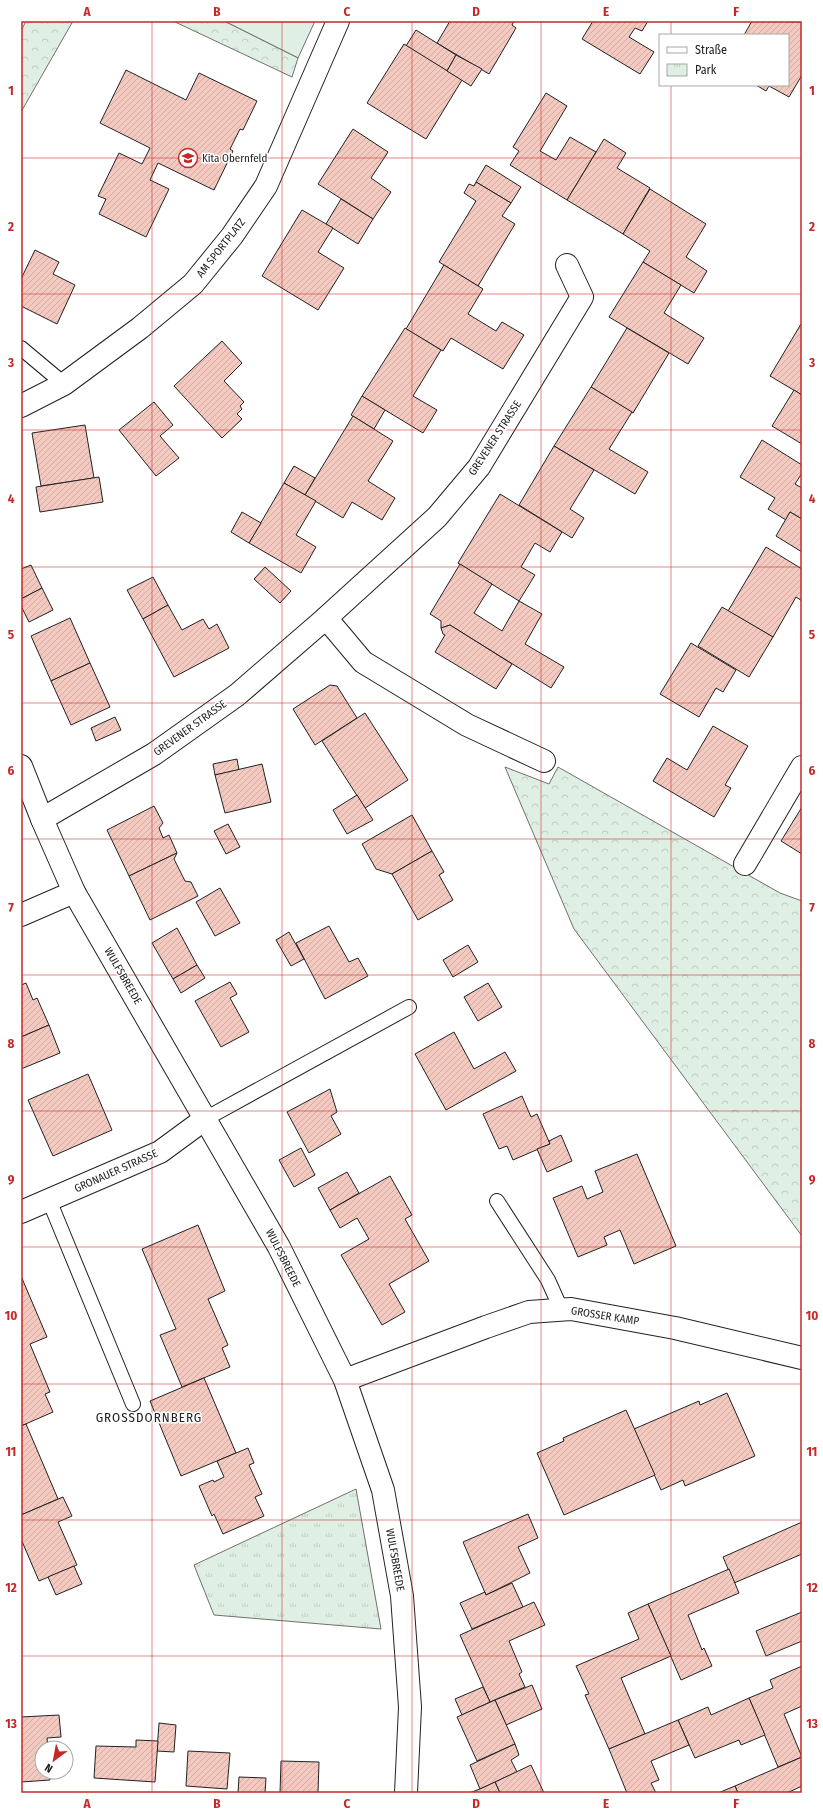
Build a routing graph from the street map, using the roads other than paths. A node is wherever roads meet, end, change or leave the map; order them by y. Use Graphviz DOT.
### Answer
graph roads {
  1 [pos="338,21"];
  2 [pos="567,265"];
  3 [pos="21,348"];
  4 [pos="64,384"];
  5 [pos="21,406"];
  6 [pos="326,618"];
  7 [pos="544,761"];
  8 [pos="21,766"];
  9 [pos="802,767"];
  10 [pos="42,819"];
  11 [pos="745,864"];
  12 [pos="74,892"];
  13 [pos="21,915"];
  14 [pos="409,1007"];
  15 [pos="205,1119"];
  16 [pos="49,1200"];
  17 [pos="497,1201"];
  18 [pos="21,1212"];
  19 [pos="561,1309"];
  20 [pos="802,1358"];
  21 [pos="345,1380"];
  22 [pos="133,1404"];
  23 [pos="406,1793"];
  1 -- 4 [label="street, AM SPORTPLATZ"];
  2 -- 6 [label="street, GREVENER STRASSE"];
  3 -- 4 [label="lane"];
  4 -- 5 [label="street, AM SPORTPLATZ"];
  6 -- 7 [label="street"];
  6 -- 10 [label="street, GREVENER STRASSE"];
  8 -- 10 [label="street, WULFSBREEDE"];
  9 -- 11 [label="street"];
  10 -- 12 [label="street, WULFSBREEDE"];
  12 -- 13 [label="street"];
  12 -- 15 [label="street, WULFSBREEDE"];
  14 -- 15 [label="lane"];
  15 -- 16 [label="street, GRONAUER STRASSE"];
  15 -- 21 [label="street, WULFSBREEDE"];
  16 -- 18 [label="street, GRONAUER STRASSE"];
  16 -- 22 [label="lane"];
  17 -- 19 [label="lane"];
  19 -- 20 [label="street, GROSSER KAMP"];
  19 -- 21 [label="street, GROSSER KAMP"];
  21 -- 23 [label="street, WULFSBREEDE"];
}
